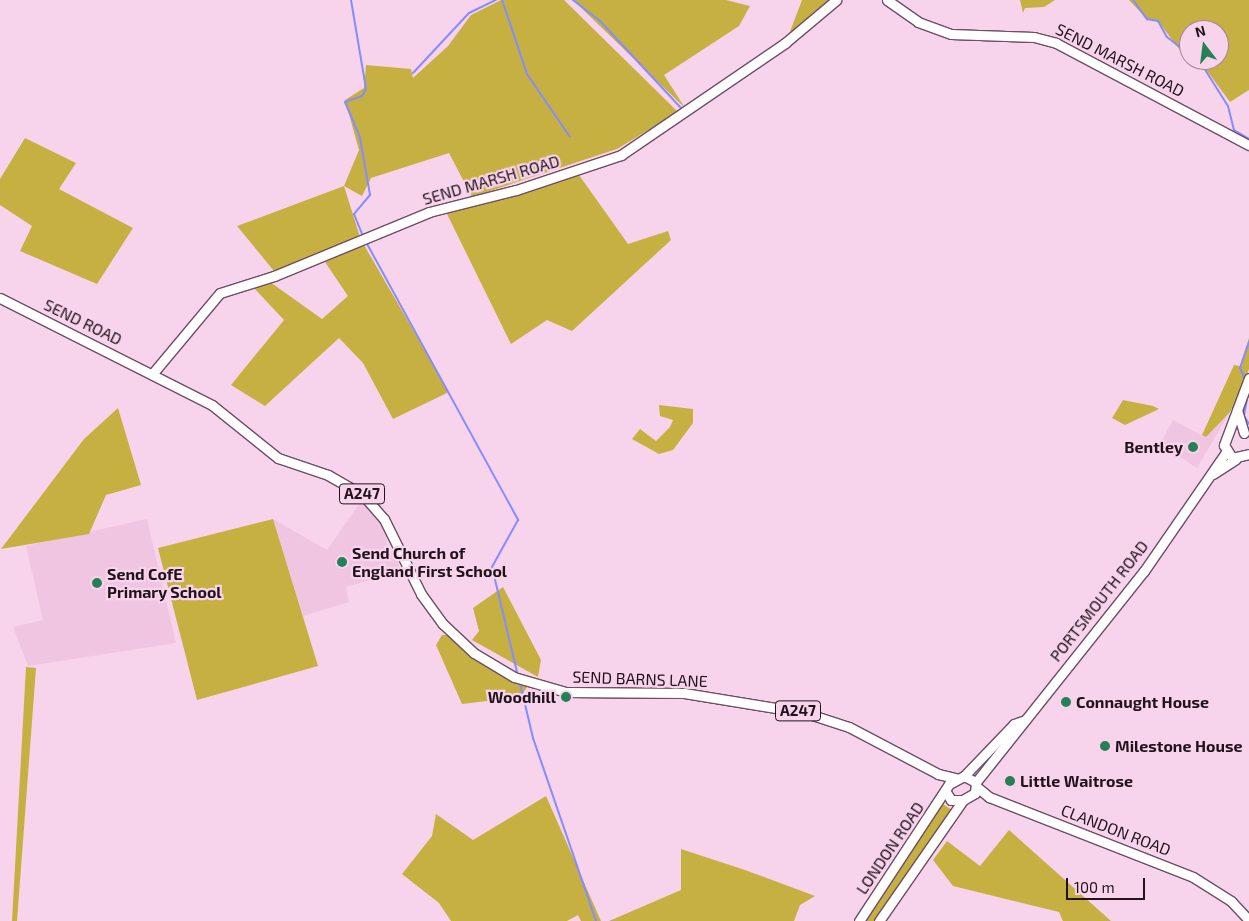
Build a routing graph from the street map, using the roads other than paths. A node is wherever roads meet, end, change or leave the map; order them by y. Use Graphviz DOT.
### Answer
graph roads {
  1 [pos="836,0"];
  2 [pos="887,0"];
  3 [pos="1249,145"];
  4 [pos="0,298"];
  5 [pos="153,373"];
  6 [pos="1248,382"];
  7 [pos="1237,410"];
  8 [pos="1230,434"];
  9 [pos="1247,435"];
  10 [pos="1226,452"];
  11 [pos="1249,454"];
  12 [pos="1236,459"];
  13 [pos="1211,475"];
  14 [pos="1025,720"];
  15 [pos="938,774"];
  16 [pos="960,777"];
  17 [pos="977,785"];
  18 [pos="947,790"];
  19 [pos="972,796"];
  20 [pos="986,796"];
  21 [pos="963,800"];
  22 [pos="1249,920"];
  23 [pos="859,921"];
  24 [pos="879,921"];
  1 -- 5 [label="main road, SEND MARSH ROAD"];
  2 -- 3 [label="main road, SEND MARSH ROAD"];
  4 -- 5 [label="main road, SEND ROAD / A247"];
  5 -- 15 [label="main road, SEND BARNS LANE / A247"];
  6 -- 7 [label="main road, PORTSMOUTH ROAD"];
  7 -- 8 [label="main road, PORTSMOUTH ROAD"];
  7 -- 9 [label="main road"];
  8 -- 9 [label="main road"];
  8 -- 10 [label="main road, PORTSMOUTH ROAD"];
  10 -- 12 [label="main road"];
  10 -- 13 [label="main road, PORTSMOUTH ROAD"];
  11 -- 12 [label="main road, PORTSMOUTH ROAD"];
  12 -- 13 [label="main road, PORTSMOUTH ROAD"];
  13 -- 14 [label="main road, PORTSMOUTH ROAD"];
  14 -- 16 [label="main road, PORTSMOUTH ROAD"];
  14 -- 17 [label="main road, PORTSMOUTH ROAD"];
  15 -- 16 [label="main road, SEND BARNS LANE / A247"];
  15 -- 18 [label="main road, SEND BARNS LANE / A247"];
  16 -- 17 [label="main road, SEND BARNS LANE"];
  16 -- 18 [label="main road, LONDON ROAD"];
  17 -- 19 [label="main road, PORTSMOUTH ROAD"];
  17 -- 20 [label="main road, CLANDON ROAD"];
  18 -- 21 [label="main road"];
  18 -- 23 [label="main road, LONDON ROAD"];
  19 -- 20 [label="main road, CLANDON ROAD"];
  19 -- 21 [label="main road"];
  20 -- 22 [label="main road, CLANDON ROAD"];
  21 -- 24 [label="main road, LONDON ROAD"];
}
